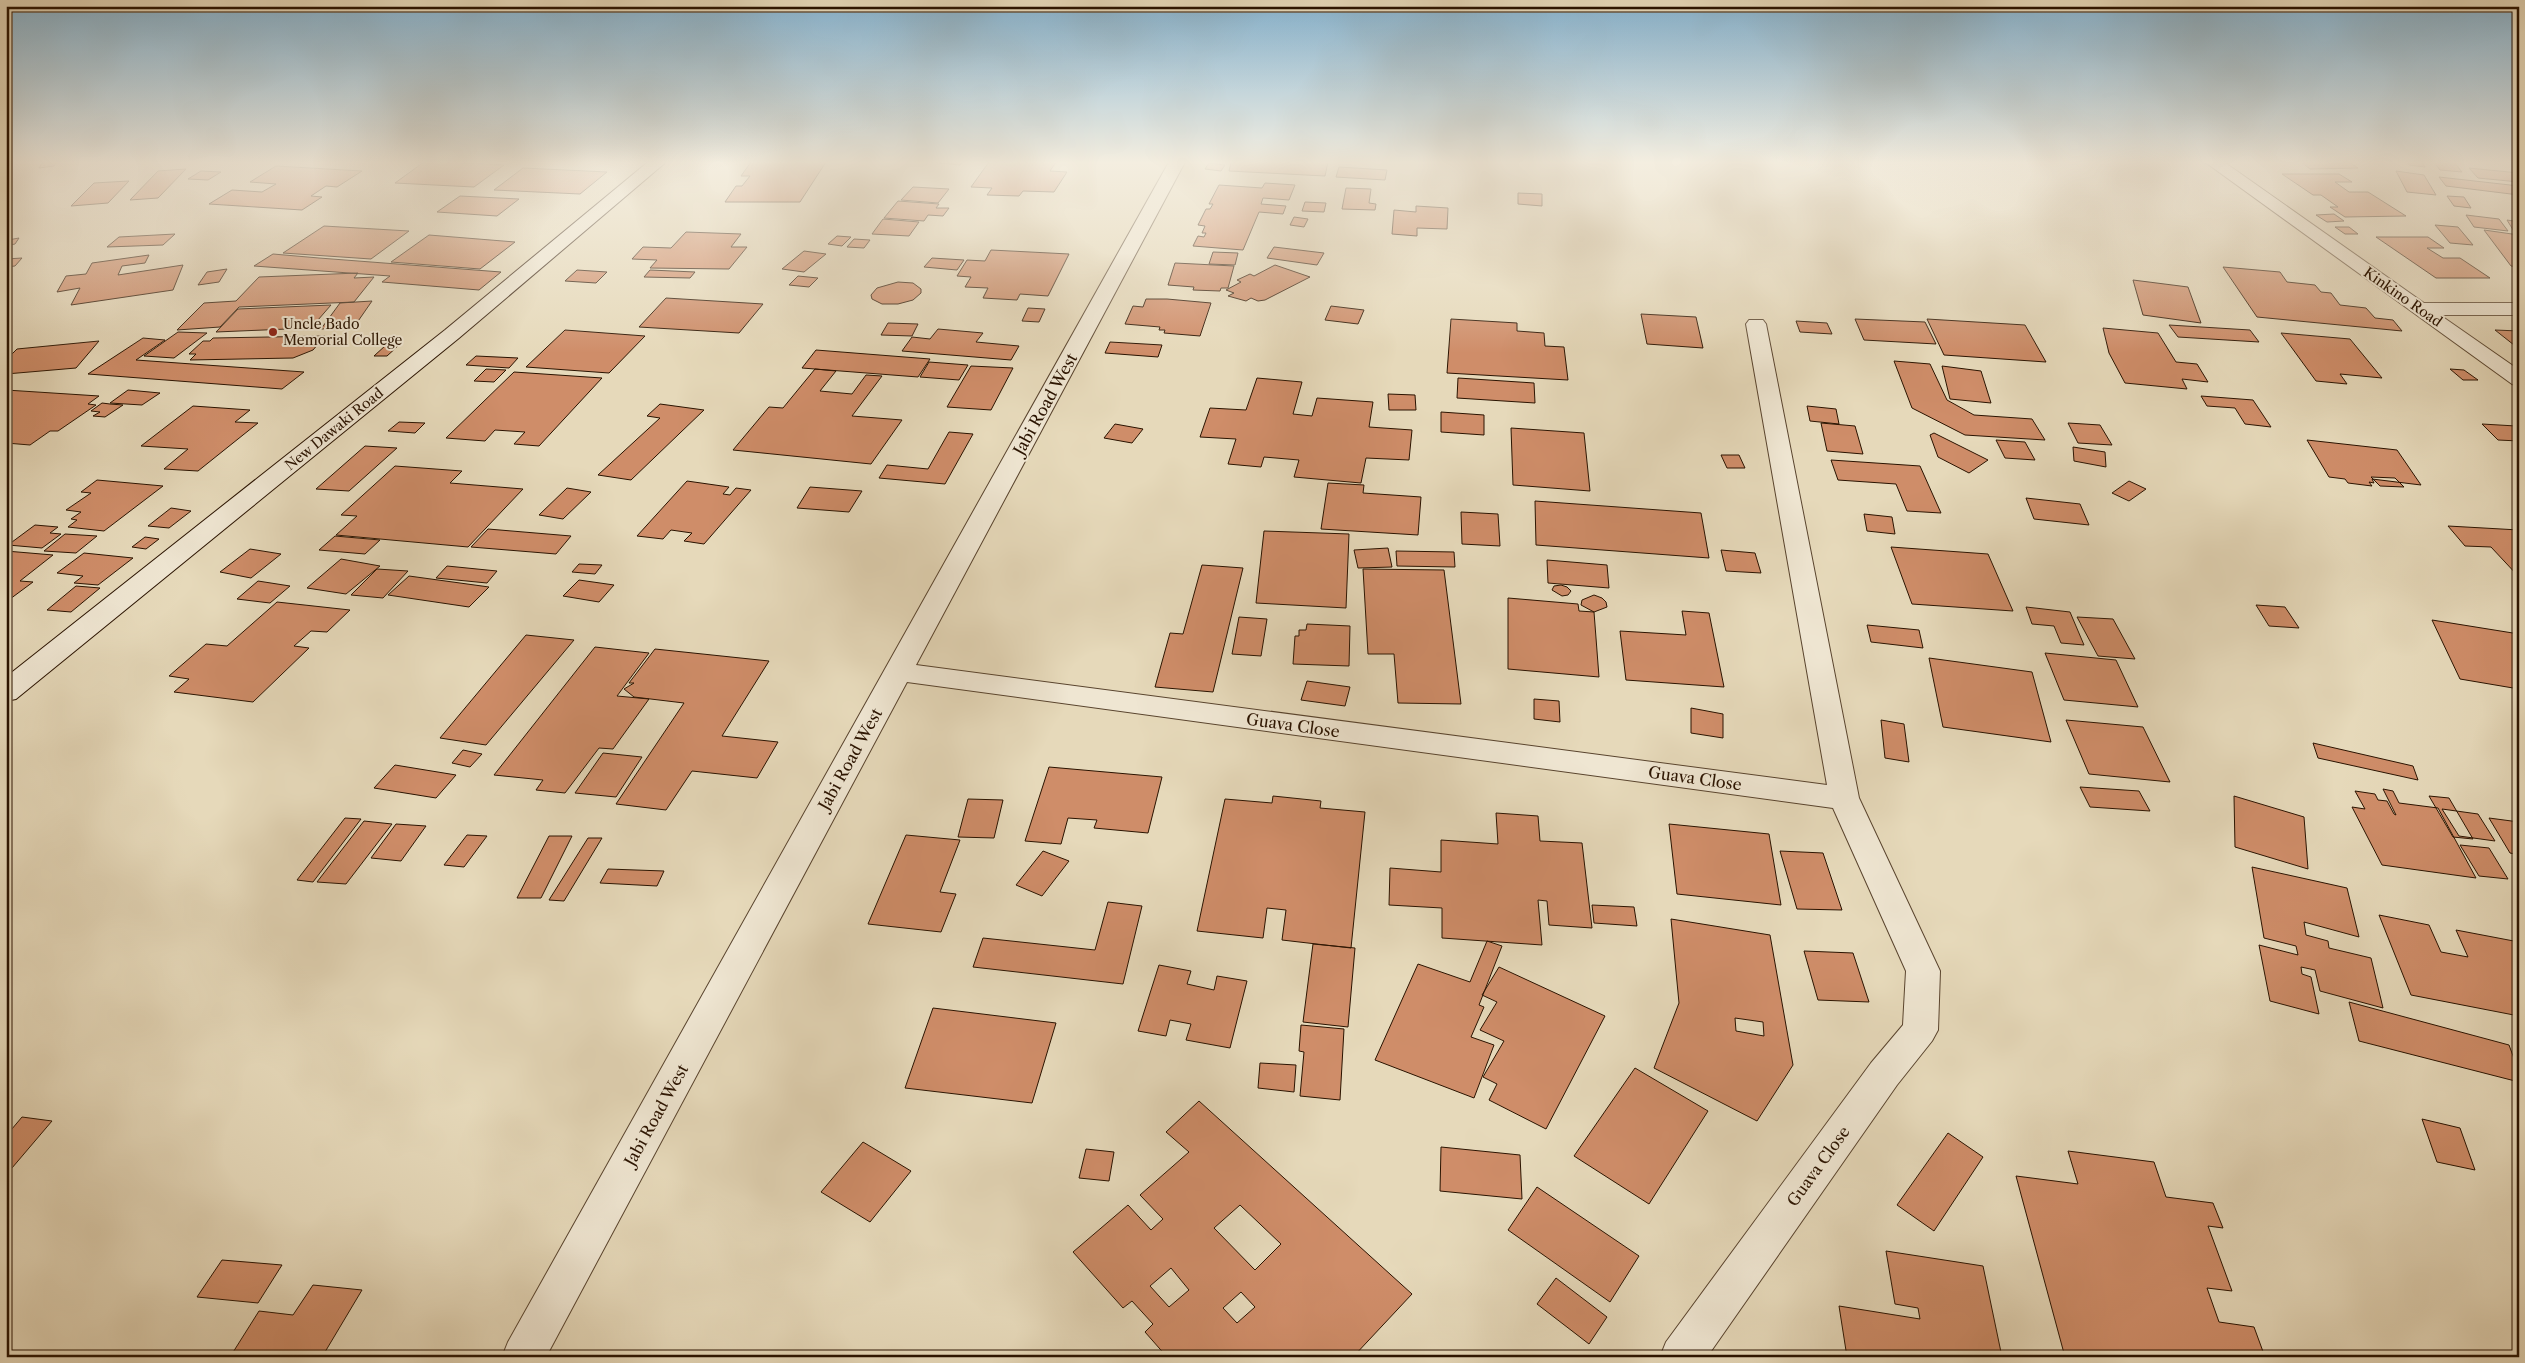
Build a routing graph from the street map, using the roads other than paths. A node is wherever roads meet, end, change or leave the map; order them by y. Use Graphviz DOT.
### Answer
graph roads {
  1 [pos="582,226"];
  2 [pos="1143,226"];
  3 [pos="2303,226"];
  4 [pos="2421,309"];
  5 [pos="2519,309"];
  6 [pos="1756,324"];
  7 [pos="2519,380"];
  8 [pos="897,672"];
  9 [pos="8,689"];
  10 [pos="1844,798"];
  11 [pos="524,1357"];
  12 [pos="1681,1357"];
  1 -- 9 [label="street, New Dawaki Road"];
  2 -- 8 [label="street, Jabi Road West"];
  3 -- 4 [label="street, Kinkino Road"];
  4 -- 5 [label="street"];
  4 -- 7 [label="street, Kinkino Road"];
  6 -- 10 [label="street"];
  8 -- 10 [label="street, Guava Close"];
  8 -- 11 [label="street, Jabi Road West"];
  10 -- 12 [label="street, Guava Close"];
}
